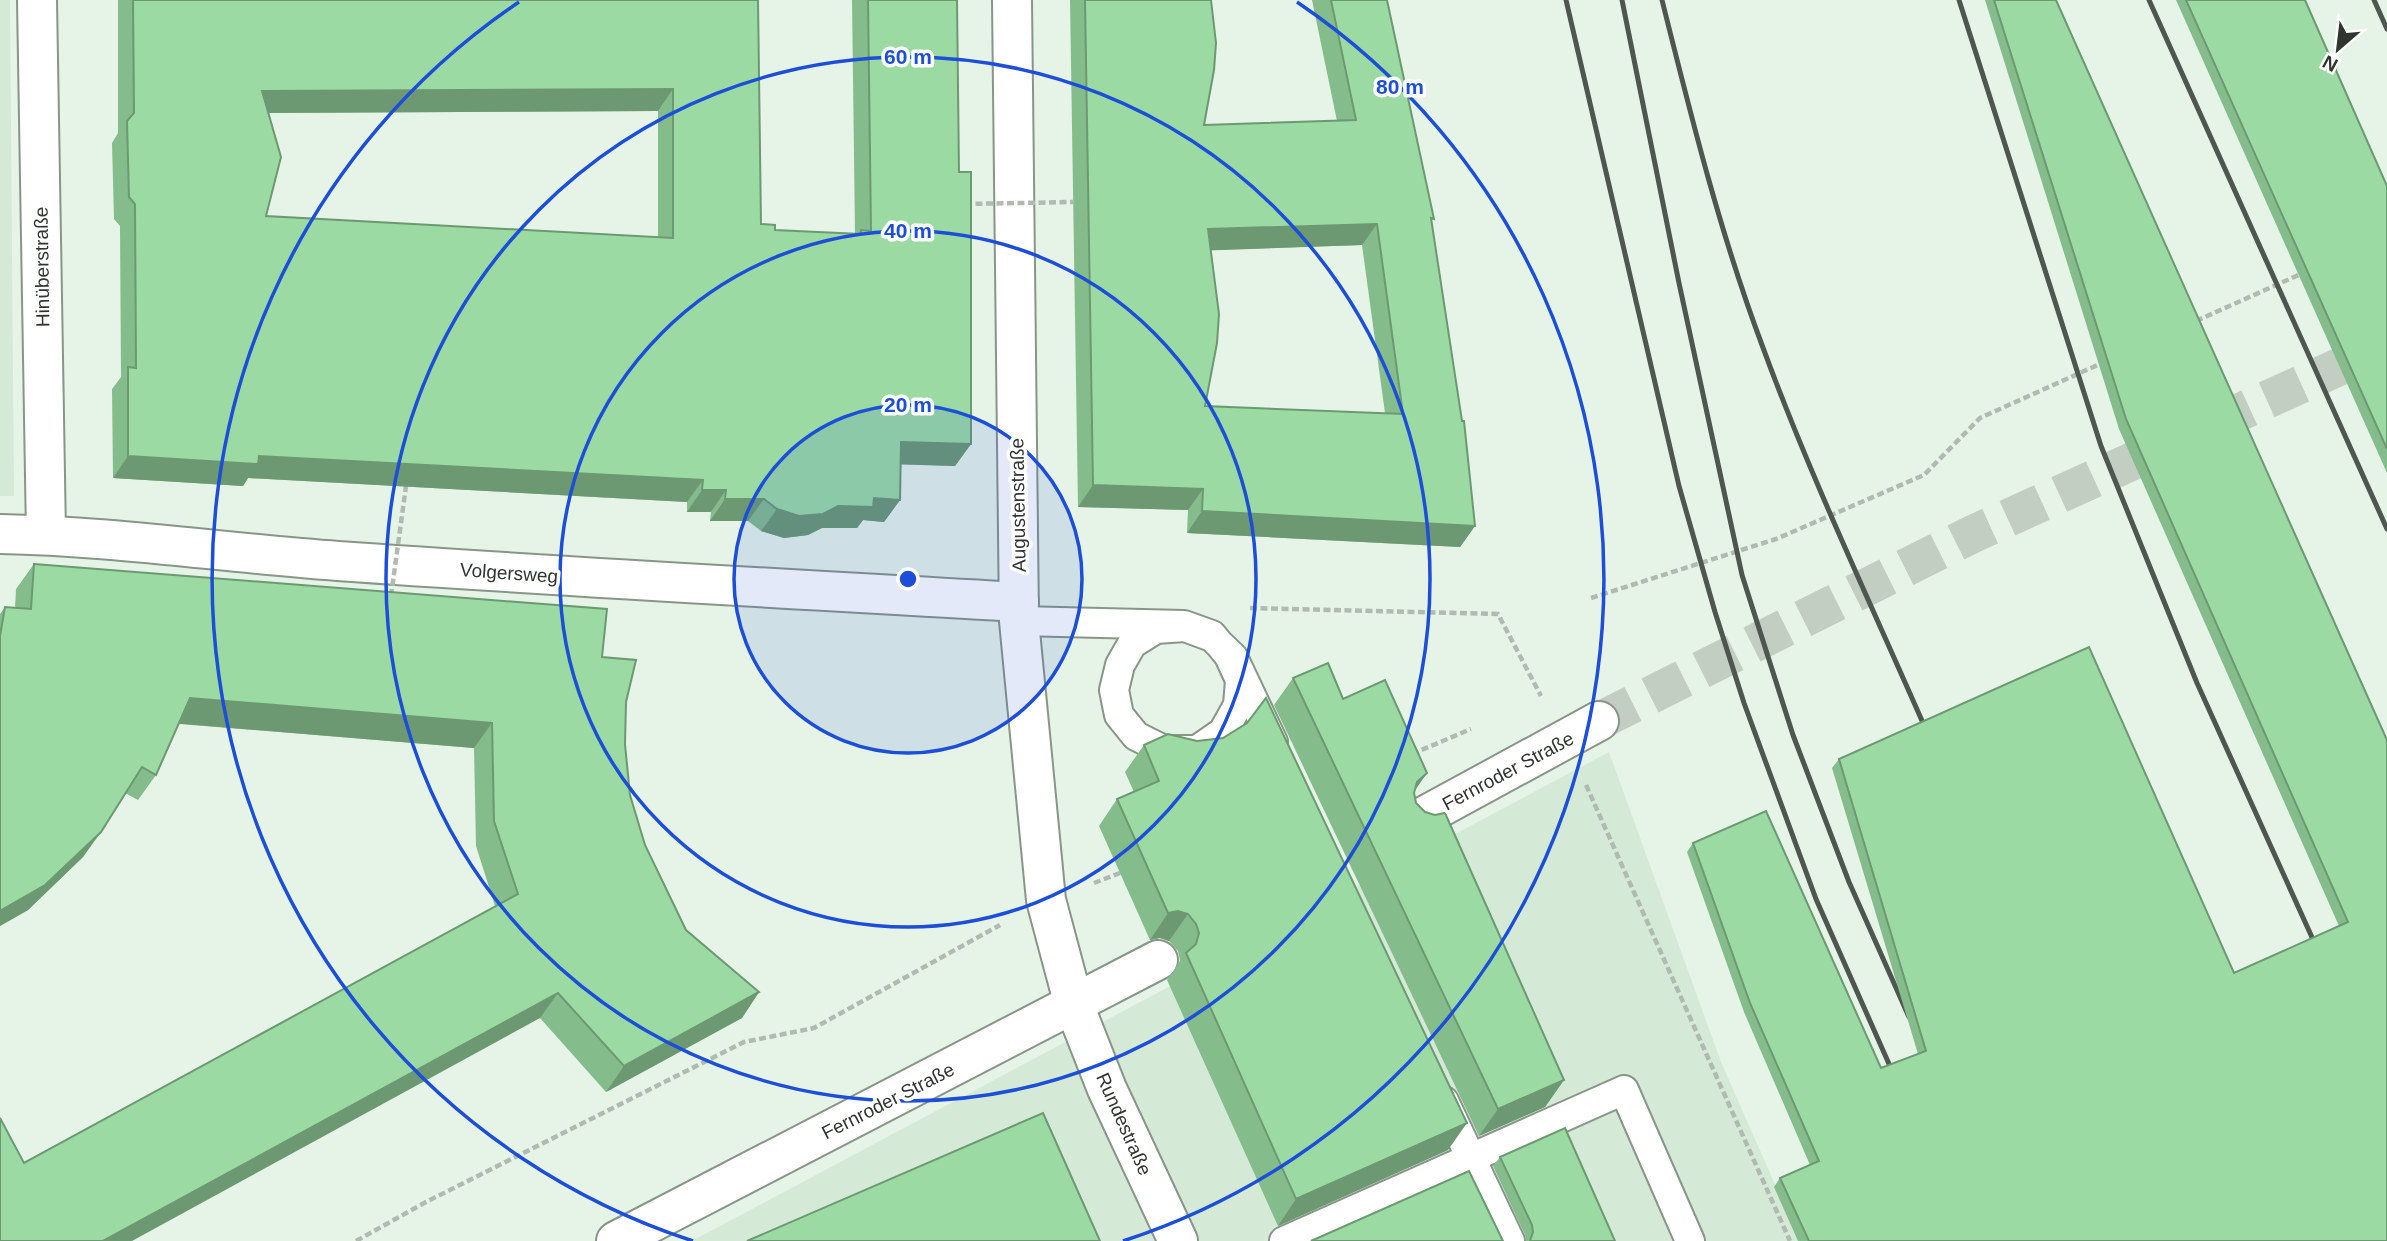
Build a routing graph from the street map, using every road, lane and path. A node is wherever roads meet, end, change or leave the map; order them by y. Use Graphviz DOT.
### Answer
graph roads {
  1 [pos="37,0"];
  2 [pos="1012,0"];
  3 [pos="1073,202"];
  4 [pos="956,204"];
  5 [pos="2311,270"];
  6 [pos="2183,327"];
  7 [pos="2107,361"];
  8 [pos="406,486"];
  9 [pos="0,534"];
  10 [pos="46,535"];
  11 [pos="1591,598"];
  12 [pos="390,605"];
  13 [pos="1238,607"];
  14 [pos="1019,612"];
  15 [pos="1599,721"];
  16 [pos="1480,726"];
  17 [pos="1566,740"];
  18 [pos="1403,758"];
  19 [pos="1286,769"];
  20 [pos="1417,820"];
  21 [pos="1120,873"];
  22 [pos="1046,900"];
  23 [pos="1158,960"];
  24 [pos="1074,1005"];
  25 [pos="1433,1079"];
  26 [pos="624,1239"];
  27 [pos="356,1241"];
  28 [pos="1178,1241"];
  29 [pos="1284,1241"];
  30 [pos="1510,1241"];
  31 [pos="1690,1241"];
  32 [pos="1790,1241"];
  1 -- 10 [label="street, Hinüberstraße"];
  2 -- 14 [label="street, Augustenstraße"];
  3 -- 4 [label="path, bridge"];
  5 -- 6 [label="path"];
  7 -- 11 [label="path"];
  8 -- 12 [label="path, bridge"];
  9 -- 10 [label="street, Volgersweg"];
  10 -- 14 [label="street, Volgersweg"];
  13 -- 17 [label="path"];
  14 -- 19 [label="lane"];
  14 -- 22 [label="street, Augustenstraße"];
  15 -- 17 [label="street, Fernroder Straße"];
  16 -- 18 [label="path"];
  17 -- 20 [label="street, Fernroder Straße"];
  17 -- 32 [label="path"];
  21 -- 22 [label="path"];
  22 -- 24 [label="street, Augustenstraße"];
  22 -- 27 [label="path"];
  23 -- 24 [label="street, Fernroder Straße"];
  24 -- 26 [label="street, Fernroder Straße"];
  24 -- 28 [label="street, Rundestraße"];
  25 -- 30 [label="lane"];
  29 -- 31 [label="lane"];
}
